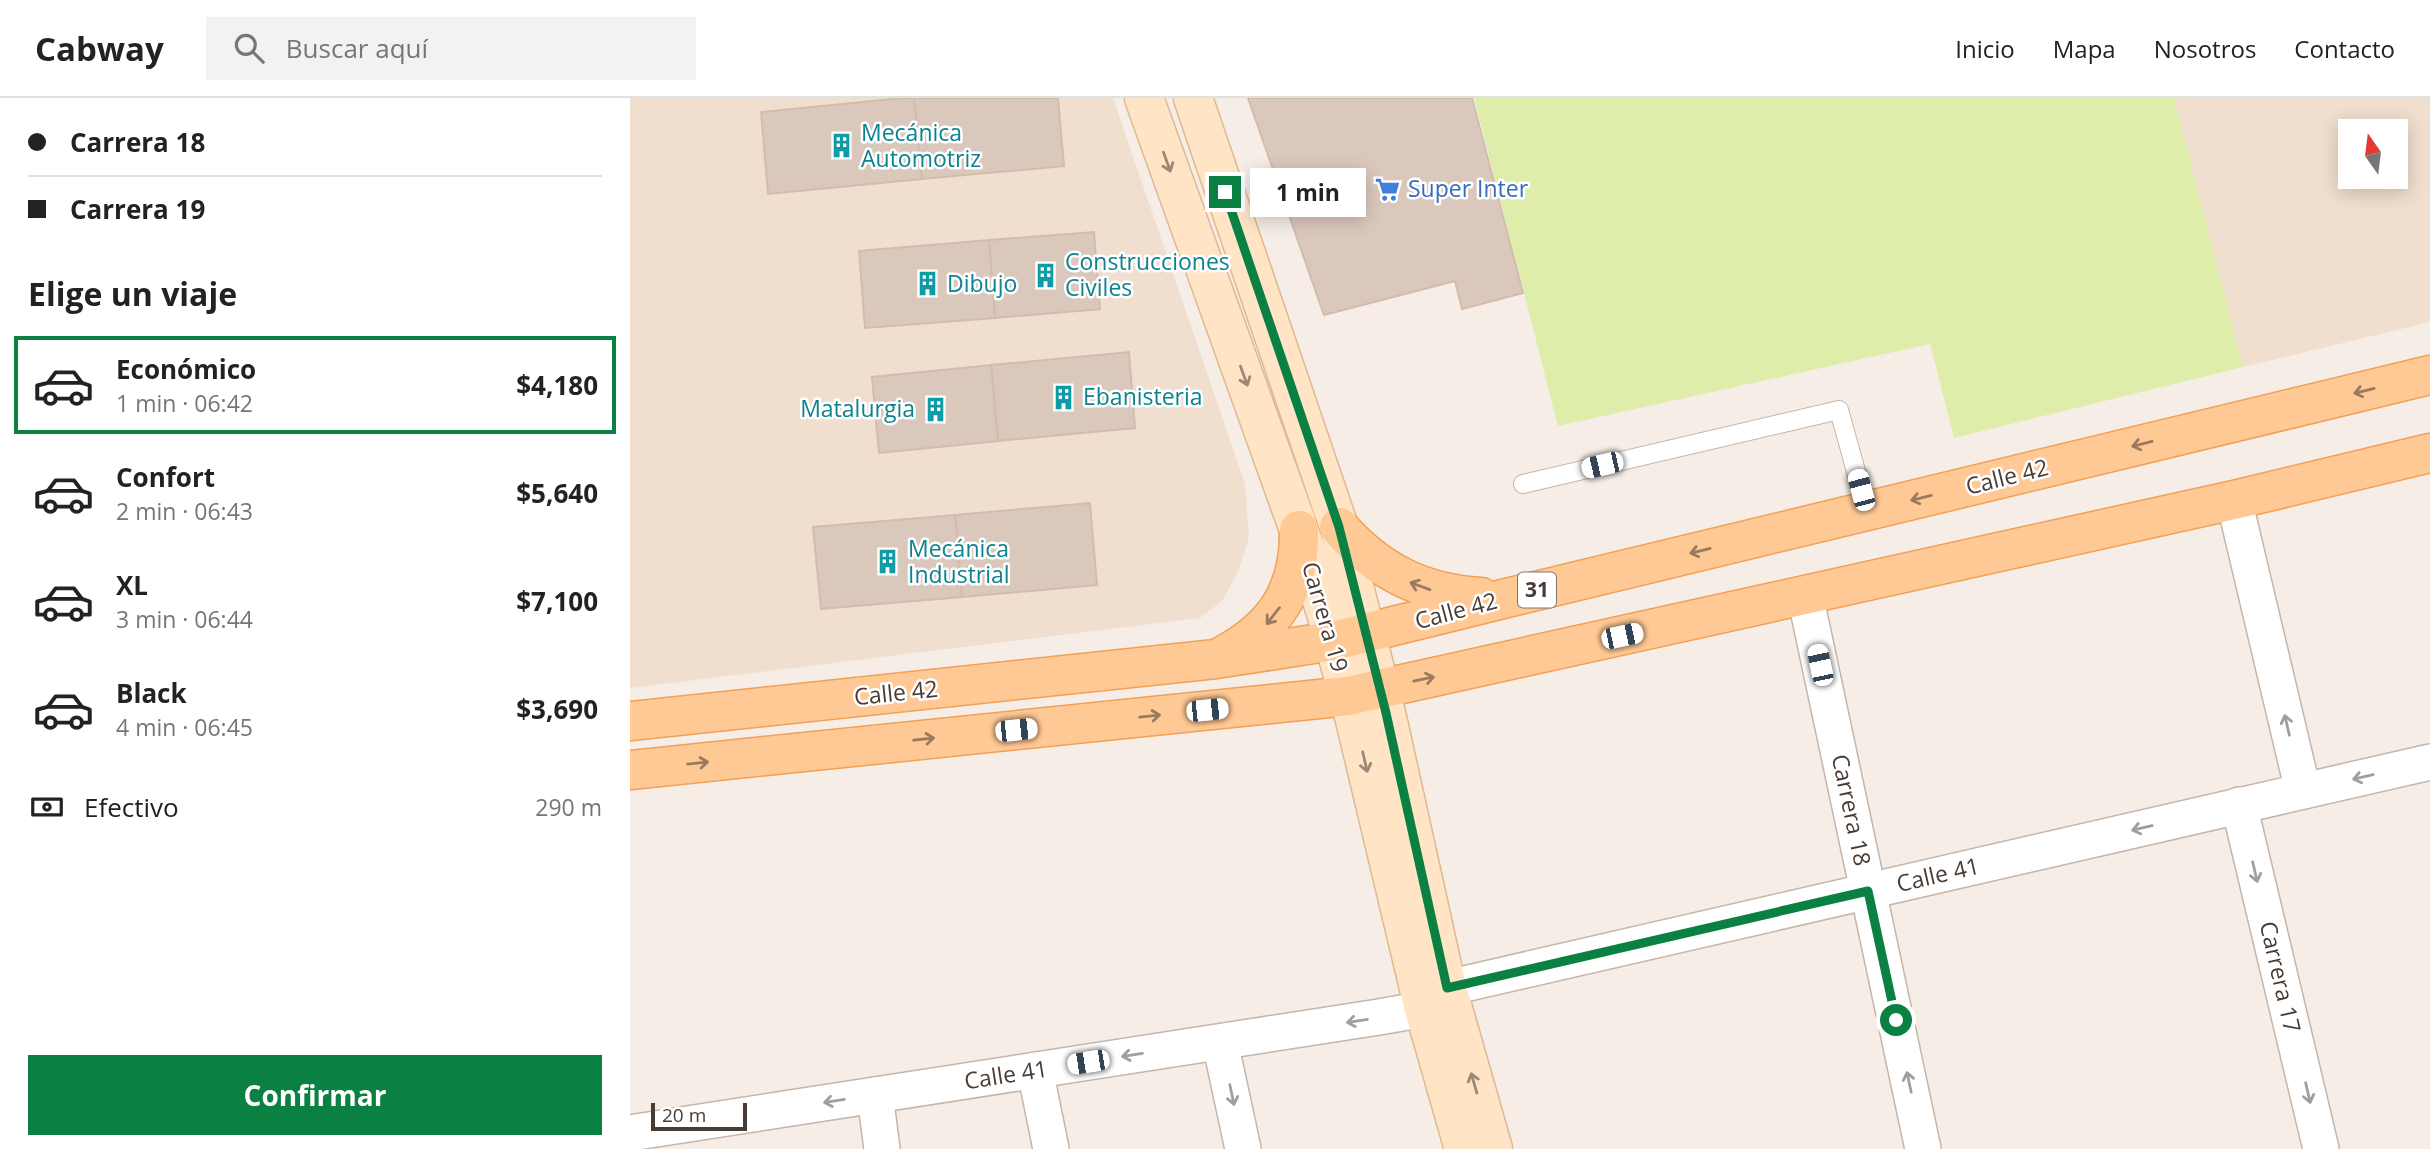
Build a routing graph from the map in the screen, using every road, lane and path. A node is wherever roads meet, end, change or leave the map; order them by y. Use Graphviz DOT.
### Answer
graph roads {
  1 [pos="1144,98"];
  2 [pos="1193,98"];
  3 [pos="2430,375"];
  4 [pos="2430,453"];
  5 [pos="1523,484"];
  6 [pos="2234,500"];
  7 [pos="1867,511"];
  8 [pos="1339,527"];
  9 [pos="1299,530"];
  10 [pos="1805,595"];
  11 [pos="1511,597"];
  12 [pos="1350,637"];
  13 [pos="1216,660"];
  14 [pos="1364,693"];
  15 [pos="630,721"];
  16 [pos="2430,762"];
  17 [pos="630,770"];
  18 [pos="2303,791"];
  19 [pos="2239,805"];
  20 [pos="1868,891"];
  21 [pos="1435,998"];
  22 [pos="1220,1042"];
  23 [pos="1035,1070"];
  24 [pos="876,1095"];
  25 [pos="630,1133"];
  26 [pos="882,1149"];
  27 [pos="1051,1149"];
  28 [pos="1243,1149"];
  29 [pos="1464,1149"];
  30 [pos="1493,1149"];
  31 [pos="1923,1149"];
  32 [pos="2322,1149"];
  1 -- 9 [label="main road, Carrera 19, one-way"];
  2 -- 8 [label="main road, Carrera 19"];
  3 -- 7 [label="main road, Calle 42 / 31, one-way"];
  4 -- 6 [label="main road"];
  5 -- 7 [label="lane"];
  6 -- 10 [label="main road"];
  18 -- 6 [label="street, one-way"];
  7 -- 11 [label="main road, Calle 42 / 31, one-way"];
  11 -- 8 [label="main road, one-way"];
  8 -- 12 [label="main road, Carrera 19"];
  9 -- 12 [label="main road, Carrera 19"];
  9 -- 13 [label="main road, one-way"];
  14 -- 10 [label="main road, one-way"];
  10 -- 20 [label="street, Carrera 18"];
  11 -- 12 [label="main road, Calle 42 / 31"];
  12 -- 13 [label="main road, Calle 42 / 31"];
  12 -- 14 [label="main road, Carrera 19"];
  13 -- 15 [label="main road, Calle 42 / 31"];
  17 -- 14 [label="main road, one-way"];
  14 -- 21 [label="main road, Carrera 19"];
  16 -- 18 [label="street, Calle 41, one-way"];
  18 -- 19 [label="street, Calle 41"];
  19 -- 20 [label="street, Calle 41, one-way"];
  19 -- 32 [label="street, Carrera 17, one-way"];
  20 -- 21 [label="street, Calle 41"];
  31 -- 20 [label="street, Carrera 18, one-way"];
  21 -- 22 [label="street, Calle 41, one-way"];
  21 -- 29 [label="main road, Carrera 19"];
  30 -- 21 [label="main road, Carrera 19, one-way"];
  22 -- 23 [label="street, Calle 41, one-way"];
  22 -- 28 [label="street, one-way"];
  23 -- 24 [label="street, Calle 41"];
  23 -- 27 [label="street"];
  24 -- 25 [label="street, Calle 41, one-way"];
  24 -- 26 [label="street"];
}
